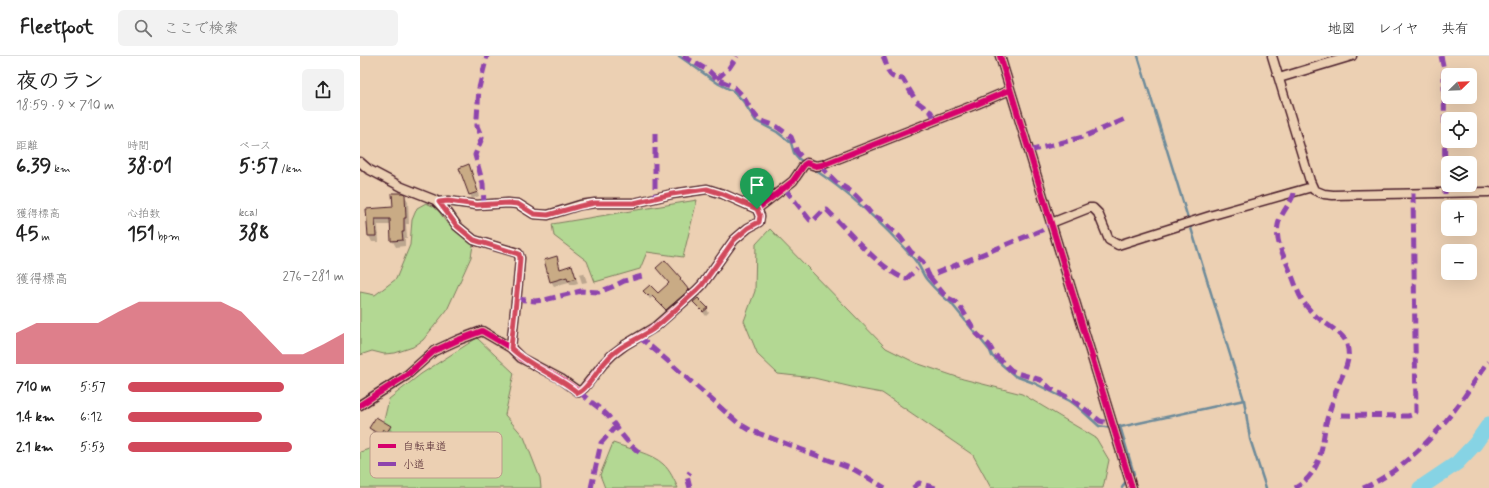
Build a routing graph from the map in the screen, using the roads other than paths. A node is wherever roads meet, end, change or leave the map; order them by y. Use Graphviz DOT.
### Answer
graph roads {
  1 [pos="1000,56"];
  2 [pos="1272,56"];
  3 [pos="1352,56"];
  4 [pos="1278,78"];
  5 [pos="1010,90"];
  6 [pos="360,162"];
  7 [pos="1312,187"];
  8 [pos="1489,192"];
  9 [pos="439,202"];
  10 [pos="757,209"];
  11 [pos="1051,223"];
  12 [pos="511,348"];
  13 [pos="360,405"];
  14 [pos="1132,488"];
  1 -- 5 [label="street"];
  2 -- 4 [label="street"];
  3 -- 4 [label="street"];
  4 -- 7 [label="street"];
  5 -- 10 [label="street"];
  5 -- 11 [label="street"];
  6 -- 9 [label="street"];
  7 -- 8 [label="street"];
  7 -- 11 [label="street"];
  9 -- 10 [label="street"];
  9 -- 12 [label="street"];
  10 -- 12 [label="street"];
  11 -- 14 [label="street"];
  12 -- 13 [label="street"];
}
